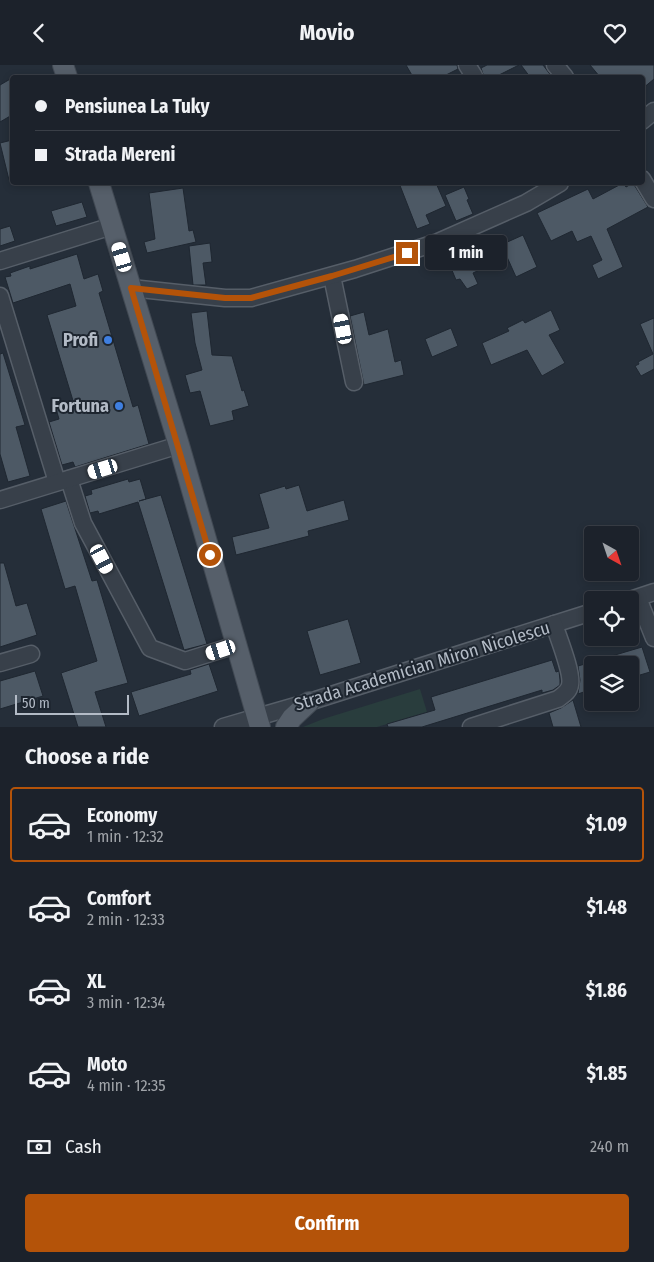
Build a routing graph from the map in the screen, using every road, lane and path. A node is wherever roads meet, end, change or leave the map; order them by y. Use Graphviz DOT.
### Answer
graph roads {
  1 [pos="555,65"];
  2 [pos="563,75"];
  3 [pos="645,184"];
  4 [pos="100,185"];
  5 [pos="557,185"];
  6 [pos="654,199"];
  7 [pos="112,226"];
  8 [pos="0,261"];
  9 [pos="332,276"];
  10 [pos="131,288"];
  11 [pos="0,296"];
  12 [pos="354,382"];
  13 [pos="179,445"];
  14 [pos="63,481"];
  15 [pos="0,500"];
  16 [pos="654,592"];
  17 [pos="639,597"];
  18 [pos="639,609"];
  19 [pos="584,615"];
  20 [pos="554,624"];
  21 [pos="654,638"];
  22 [pos="236,645"];
  23 [pos="31,654"];
  24 [pos="0,663"];
  25 [pos="309,702"];
  26 [pos="259,722"];
  27 [pos="223,727"];
  28 [pos="286,727"];
  29 [pos="471,727"];
  1 -- 2 [label="street"];
  3 -- 6 [label="street"];
  4 -- 7 [label="main road"];
  5 -- 9 [label="street"];
  7 -- 8 [label="street"];
  7 -- 10 [label="main road"];
  9 -- 10 [label="street"];
  9 -- 12 [label="street"];
  10 -- 13 [label="main road"];
  11 -- 14 [label="street"];
  13 -- 14 [label="street"];
  13 -- 22 [label="main road"];
  14 -- 15 [label="street"];
  14 -- 22 [label="street"];
  16 -- 17 [label="street"];
  18 -- 21 [label="street"];
  19 -- 20 [label="street, Strada Academician Miron Nicolescu"];
  20 -- 25 [label="street, Strada Academician Miron Nicolescu"];
  20 -- 29 [label="street"];
  22 -- 26 [label="main road"];
  23 -- 24 [label="street"];
  25 -- 26 [label="street, Strada Academician Miron Nicolescu"];
  25 -- 28 [label="main road"];
  26 -- 27 [label="street, Strada Academician Miron Nicolescu"];
}
